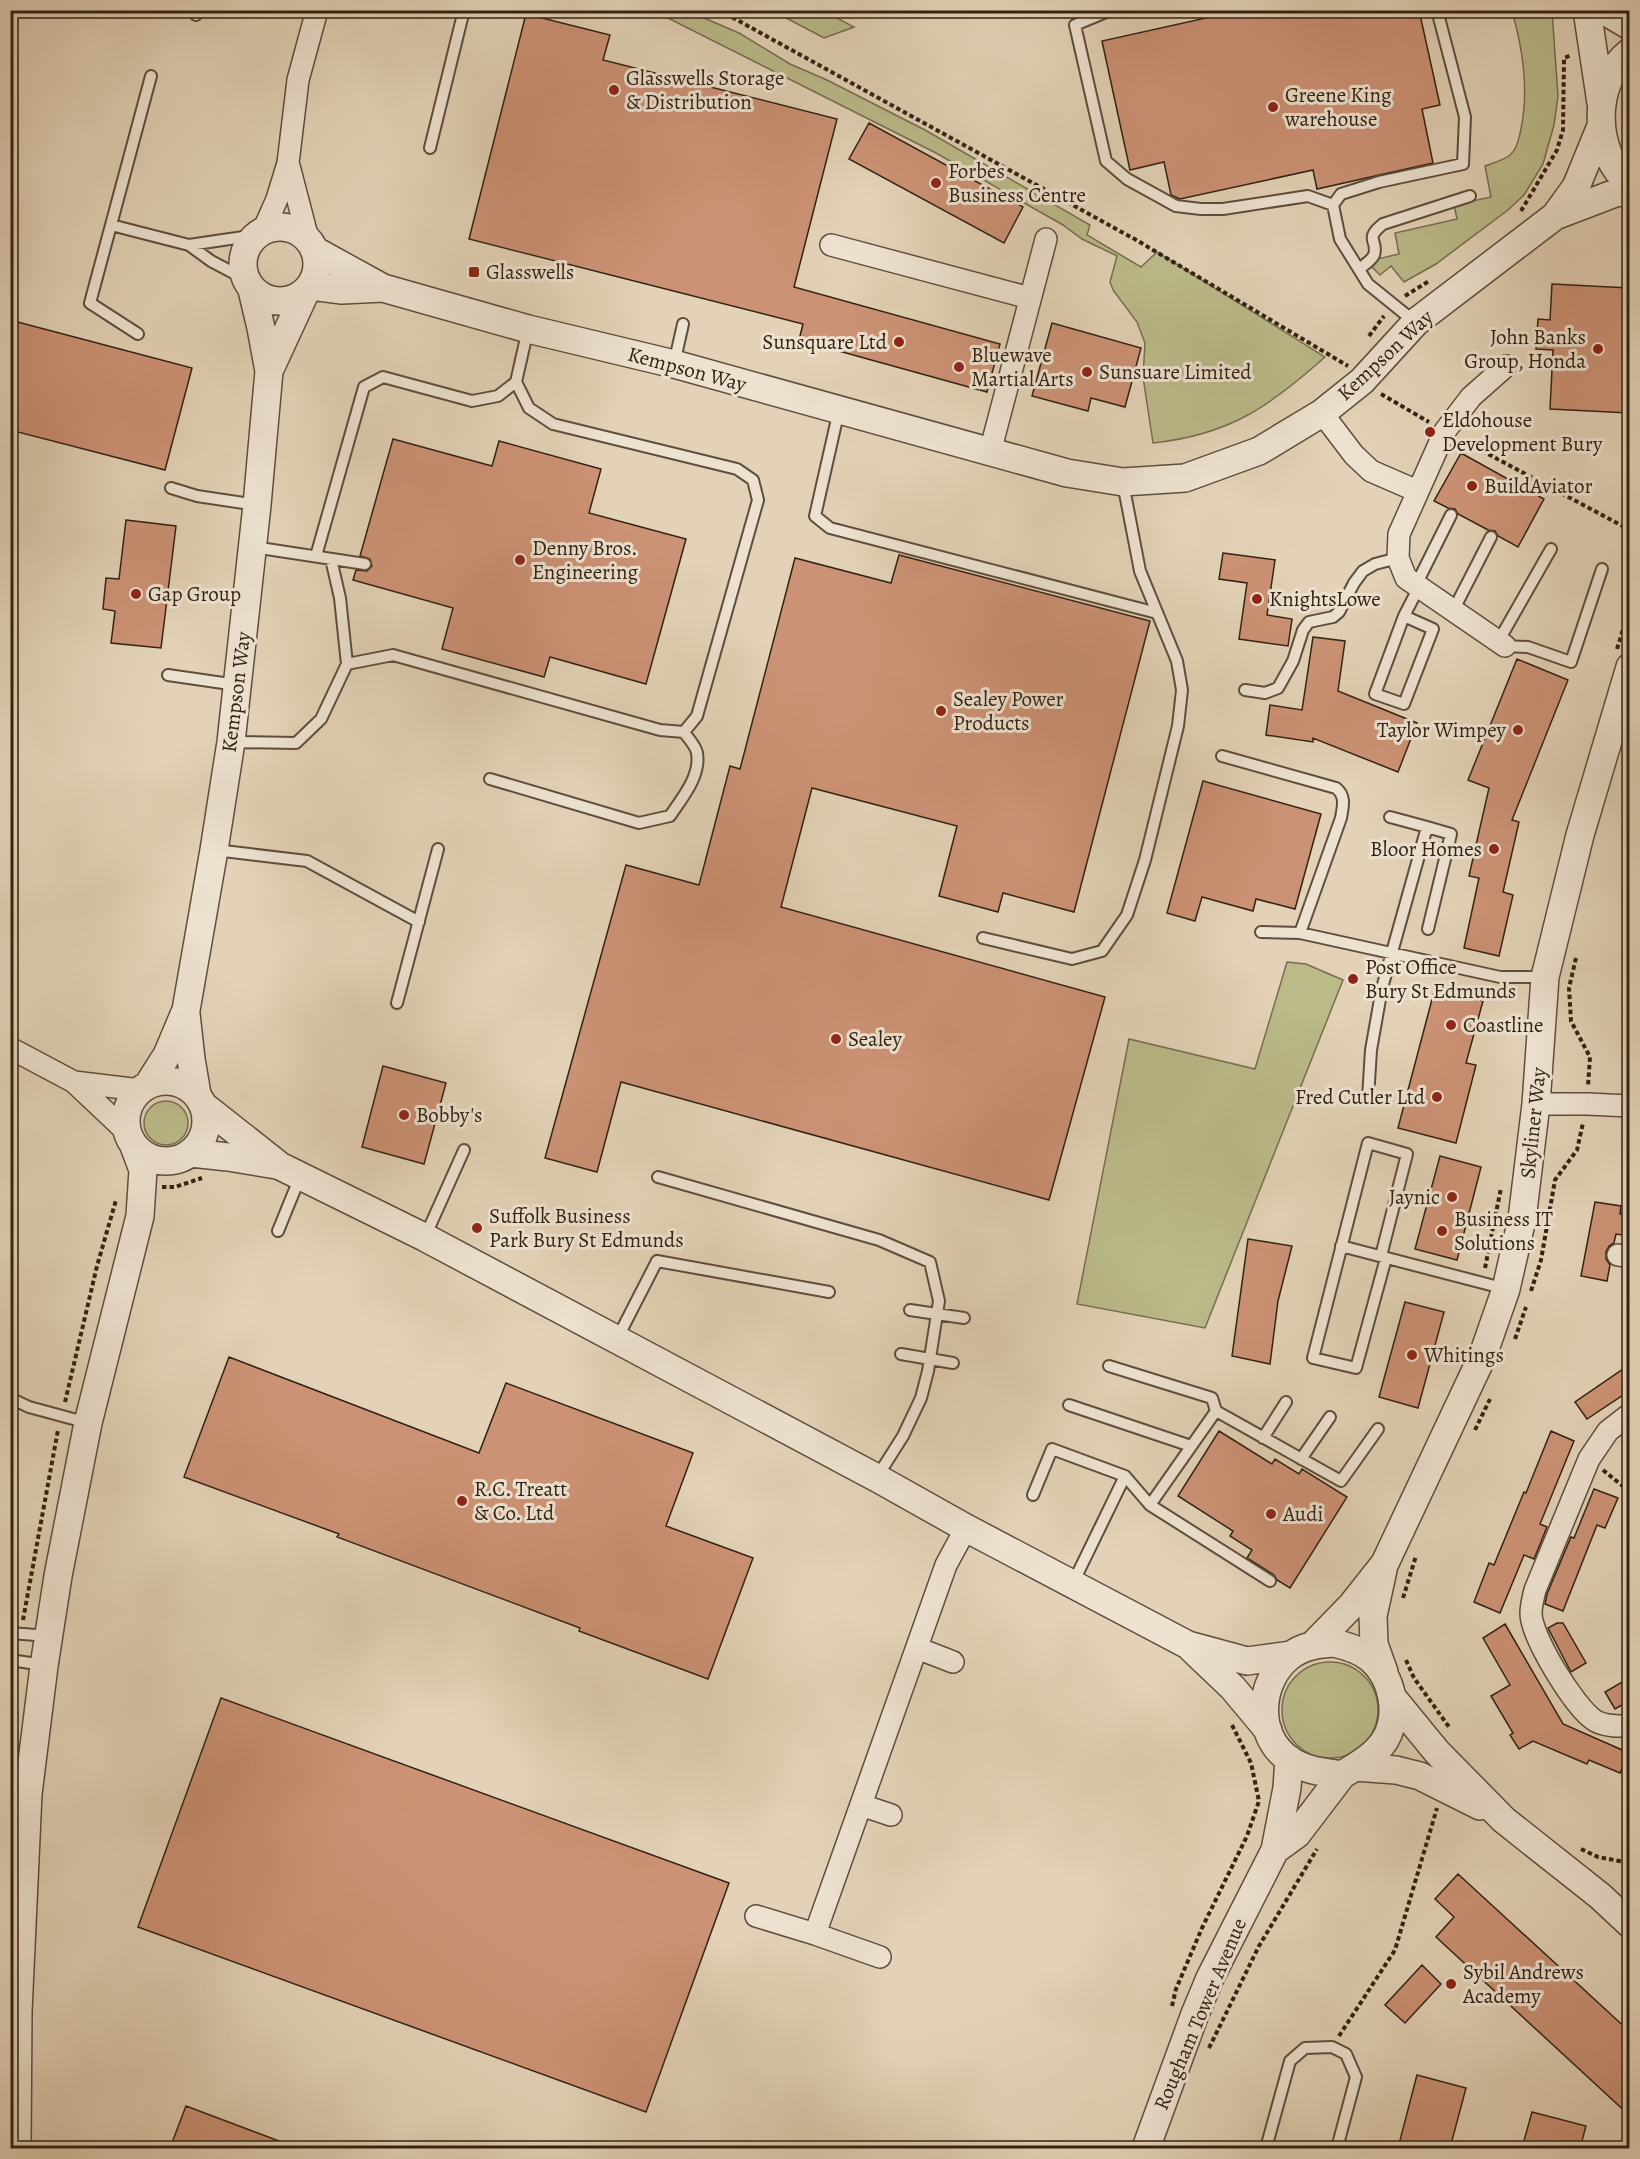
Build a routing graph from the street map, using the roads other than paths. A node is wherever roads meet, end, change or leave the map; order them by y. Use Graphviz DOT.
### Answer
graph roads {
  1 [pos="318,10"];
  2 [pos="464,10"];
  3 [pos="1111,10"];
  4 [pos="1437,10"];
  5 [pos="1587,10"];
  6 [pos="1603,10"];
  7 [pos="1629,26"];
  8 [pos="1629,52"];
  9 [pos="151,76"];
  10 [pos="1601,115"];
  11 [pos="430,148"];
  12 [pos="288,163"];
  13 [pos="1629,184"];
  14 [pos="1629,194"];
  15 [pos="1470,196"];
  16 [pos="1333,205"];
  17 [pos="1555,216"];
  18 [pos="111,225"];
  19 [pos="260,233"];
  20 [pos="1046,239"];
  21 [pos="189,245"];
  22 [pos="311,245"];
  23 [pos="831,245"];
  24 [pos="1359,269"];
  25 [pos="248,284"];
  26 [pos="383,288"];
  27 [pos="308,290"];
  28 [pos="1030,298"];
  29 [pos="1416,322"];
  30 [pos="683,324"];
  31 [pos="528,329"];
  32 [pos="138,334"];
  33 [pos="674,364"];
  34 [pos="1506,366"];
  35 [pos="268,371"];
  36 [pos="516,382"];
  37 [pos="839,410"];
  38 [pos="1322,413"];
  39 [pos="990,452"];
  40 [pos="1123,482"];
  41 [pos="171,488"];
  42 [pos="1417,491"];
  43 [pos="257,505"];
  44 [pos="1451,515"];
  45 [pos="1491,537"];
  46 [pos="253,547"];
  47 [pos="1551,549"];
  48 [pos="316,556"];
  49 [pos="1398,558"];
  50 [pos="331,559"];
  51 [pos="365,564"];
  52 [pos="1602,569"];
  53 [pos="1418,586"];
  54 [pos="1453,611"];
  55 [pos="1157,614"];
  56 [pos="1404,616"];
  57 [pos="1501,644"];
  58 [pos="1623,658"];
  59 [pos="347,664"];
  60 [pos="168,675"];
  61 [pos="237,685"];
  62 [pos="1245,690"];
  63 [pos="684,732"];
  64 [pos="231,742"];
  65 [pos="1222,756"];
  66 [pos="490,779"];
  67 [pos="1390,817"];
  68 [pos="1427,827"];
  69 [pos="438,849"];
  70 [pos="214,850"];
  71 [pos="418,922"];
  72 [pos="1428,929"];
  73 [pos="1261,932"];
  74 [pos="1300,933"];
  75 [pos="983,938"];
  76 [pos="1394,953"];
  77 [pos="1545,977"];
  78 [pos="397,1004"];
  79 [pos="186,1010"];
  80 [pos="10,1048"];
  81 [pos="74,1083"];
  82 [pos="144,1088"];
  83 [pos="1368,1098"];
  84 [pos="200,1100"];
  85 [pos="1536,1104"];
  86 [pos="1629,1106"];
  87 [pos="131,1139"];
  88 [pos="464,1150"];
  89 [pos="185,1157"];
  90 [pos="290,1172"];
  91 [pos="658,1177"];
  92 [pos="140,1216"];
  93 [pos="278,1231"];
  94 [pos="424,1237"];
  95 [pos="1341,1246"];
  96 [pos="1384,1257"];
  97 [pos="829,1292"];
  98 [pos="1511,1292"];
  99 [pos="910,1310"];
  100 [pos="937,1313"];
  101 [pos="964,1318"];
  102 [pos="617,1339"];
  103 [pos="901,1354"];
  104 [pos="930,1359"];
  105 [pos="953,1363"];
  106 [pos="1109,1366"];
  107 [pos="10,1398"];
  108 [pos="1286,1402"];
  109 [pos="1069,1405"];
  110 [pos="1216,1411"];
  111 [pos="1629,1414"];
  112 [pos="1330,1416"];
  113 [pos="88,1423"];
  114 [pos="1378,1429"];
  115 [pos="1263,1438"];
  116 [pos="1191,1446"];
  117 [pos="1301,1459"];
  118 [pos="1125,1476"];
  119 [pos="877,1478"];
  120 [pos="1033,1495"];
  121 [pos="1150,1505"];
  122 [pos="966,1528"];
  123 [pos="1385,1563"];
  124 [pos="1270,1581"];
  125 [pos="1072,1583"];
  126 [pos="16,1634"];
  127 [pos="49,1636"];
  128 [pos="1188,1645"];
  129 [pos="917,1648"];
  130 [pos="1302,1650"];
  131 [pos="13,1660"];
  132 [pos="953,1662"];
  133 [pos="44,1666"];
  134 [pos="1389,1687"];
  135 [pos="1629,1725"];
  136 [pos="1268,1730"];
  137 [pos="1289,1759"];
  138 [pos="1348,1771"];
  139 [pos="861,1805"];
  140 [pos="891,1815"];
  141 [pos="1504,1820"];
  142 [pos="1275,1850"];
  143 [pos="756,1916"];
  144 [pos="816,1934"];
  145 [pos="1624,1934"];
  146 [pos="16,1944"];
  147 [pos="880,1957"];
  148 [pos="17,2148"];
  149 [pos="1146,2148"];
  150 [pos="1266,2148"];
  151 [pos="1337,2148"];
  1 -- 12 [label="street"];
  2 -- 11 [label="lane"];
  3 -- 16 [label="lane"];
  4 -- 16 [label="lane"];
  5 -- 10 [label="street"];
  6 -- 7 [label="street"];
  8 -- 10 [label="street, Kempson Way"];
  9 -- 18 [label="lane"];
  10 -- 13 [label="street"];
  10 -- 17 [label="street, Kempson Way"];
  12 -- 19 [label="street"];
  12 -- 22 [label="street"];
  14 -- 17 [label="street, Kempson Way"];
  15 -- 24 [label="lane"];
  16 -- 24 [label="lane"];
  17 -- 29 [label="street, Kempson Way"];
  18 -- 21 [label="lane"];
  18 -- 32 [label="lane"];
  19 -- 21 [label="lane"];
  19 -- 22 [label="street"];
  19 -- 25 [label="street"];
  20 -- 28 [label="street"];
  21 -- 25 [label="lane"];
  22 -- 26 [label="street, Kempson Way"];
  22 -- 27 [label="street"];
  23 -- 28 [label="street"];
  24 -- 29 [label="lane"];
  25 -- 27 [label="street"];
  25 -- 35 [label="street, Kempson Way"];
  26 -- 27 [label="street, Kempson Way"];
  26 -- 31 [label="street, Kempson Way"];
  27 -- 35 [label="street, Kempson Way"];
  28 -- 39 [label="street"];
  29 -- 38 [label="street, Kempson Way"];
  30 -- 33 [label="lane"];
  31 -- 33 [label="street, Kempson Way"];
  31 -- 36 [label="lane"];
  33 -- 37 [label="street, Kempson Way"];
  34 -- 42 [label="street"];
  35 -- 43 [label="street, Kempson Way"];
  36 -- 48 [label="lane"];
  36 -- 63 [label="lane"];
  37 -- 39 [label="street, Kempson Way"];
  37 -- 55 [label="lane"];
  38 -- 40 [label="street, Kempson Way"];
  38 -- 42 [label="street"];
  39 -- 40 [label="street, Kempson Way"];
  40 -- 55 [label="lane"];
  41 -- 43 [label="lane"];
  42 -- 49 [label="street"];
  43 -- 46 [label="street, Kempson Way"];
  44 -- 53 [label="lane"];
  45 -- 54 [label="lane"];
  46 -- 48 [label="lane"];
  46 -- 61 [label="street, Kempson Way"];
  47 -- 57 [label="lane"];
  48 -- 50 [label="lane"];
  49 -- 53 [label="street"];
  49 -- 62 [label="lane"];
  50 -- 51 [label="lane"];
  50 -- 59 [label="lane"];
  52 -- 57 [label="lane"];
  53 -- 54 [label="street"];
  53 -- 56 [label="lane"];
  54 -- 57 [label="street"];
  55 -- 75 [label="lane"];
  56 -- 56 [label="lane"];
  58 -- 77 [label="street, Skyliner Way"];
  59 -- 63 [label="lane"];
  59 -- 64 [label="lane"];
  60 -- 61 [label="lane"];
  61 -- 64 [label="street, Kempson Way"];
  63 -- 66 [label="lane"];
  64 -- 70 [label="street, Kempson Way"];
  65 -- 74 [label="lane"];
  67 -- 68 [label="lane"];
  68 -- 72 [label="lane"];
  68 -- 76 [label="lane"];
  69 -- 71 [label="lane"];
  70 -- 71 [label="lane"];
  70 -- 79 [label="street, Kempson Way"];
  71 -- 78 [label="lane"];
  73 -- 74 [label="lane"];
  74 -- 76 [label="lane"];
  76 -- 77 [label="lane"];
  76 -- 83 [label="lane"];
  77 -- 85 [label="street, Skyliner Way"];
  79 -- 82 [label="street, Kempson Way"];
  79 -- 84 [label="street, Kempson Way"];
  80 -- 81 [label="street"];
  81 -- 82 [label="street"];
  81 -- 87 [label="street"];
  82 -- 84 [label="street"];
  82 -- 87 [label="street"];
  84 -- 89 [label="street"];
  84 -- 90 [label="street"];
  85 -- 86 [label="street"];
  85 -- 98 [label="street, Skyliner Way"];
  87 -- 89 [label="street"];
  87 -- 92 [label="street"];
  88 -- 94 [label="lane"];
  89 -- 90 [label="street"];
  89 -- 92 [label="street"];
  90 -- 93 [label="lane"];
  90 -- 94 [label="street"];
  91 -- 100 [label="lane"];
  92 -- 113 [label="street"];
  94 -- 102 [label="street"];
  95 -- 96 [label="lane"];
  95 -- 96 [label="lane"];
  95 -- 96 [label="lane"];
  96 -- 98 [label="lane"];
  97 -- 102 [label="lane"];
  98 -- 123 [label="street, Skyliner Way"];
  99 -- 100 [label="lane"];
  100 -- 101 [label="lane"];
  100 -- 104 [label="lane"];
  102 -- 119 [label="street"];
  103 -- 104 [label="lane"];
  104 -- 105 [label="lane"];
  104 -- 119 [label="lane"];
  106 -- 110 [label="lane"];
  107 -- 113 [label="lane"];
  108 -- 115 [label="lane"];
  109 -- 116 [label="lane"];
  110 -- 115 [label="lane"];
  110 -- 116 [label="lane"];
  111 -- 135 [label="street"];
  112 -- 117 [label="lane"];
  113 -- 127 [label="street"];
  114 -- 117 [label="lane"];
  115 -- 117 [label="lane"];
  116 -- 121 [label="lane"];
  118 -- 120 [label="lane"];
  118 -- 121 [label="lane"];
  118 -- 125 [label="lane"];
  119 -- 122 [label="street"];
  121 -- 124 [label="lane"];
  122 -- 125 [label="street"];
  122 -- 129 [label="street"];
  123 -- 130 [label="street, Skyliner Way"];
  123 -- 134 [label="street, Skyliner Way"];
  125 -- 128 [label="street"];
  126 -- 127 [label="lane"];
  127 -- 133 [label="street"];
  128 -- 130 [label="street"];
  128 -- 136 [label="street"];
  129 -- 132 [label="street"];
  129 -- 139 [label="street"];
  130 -- 134 [label="street"];
  130 -- 136 [label="street"];
  131 -- 133 [label="lane"];
  133 -- 146 [label="street"];
  134 -- 138 [label="street"];
  134 -- 141 [label="street"];
  136 -- 137 [label="street"];
  137 -- 138 [label="street"];
  137 -- 142 [label="street, Rougham Tower Avenue"];
  138 -- 141 [label="street"];
  138 -- 142 [label="street, Rougham Tower Avenue"];
  139 -- 140 [label="street"];
  139 -- 144 [label="street"];
  141 -- 145 [label="street"];
  142 -- 149 [label="street, Rougham Tower Avenue"];
  143 -- 144 [label="street"];
  144 -- 147 [label="street"];
  146 -- 148 [label="street"];
  150 -- 151 [label="lane"];
}
